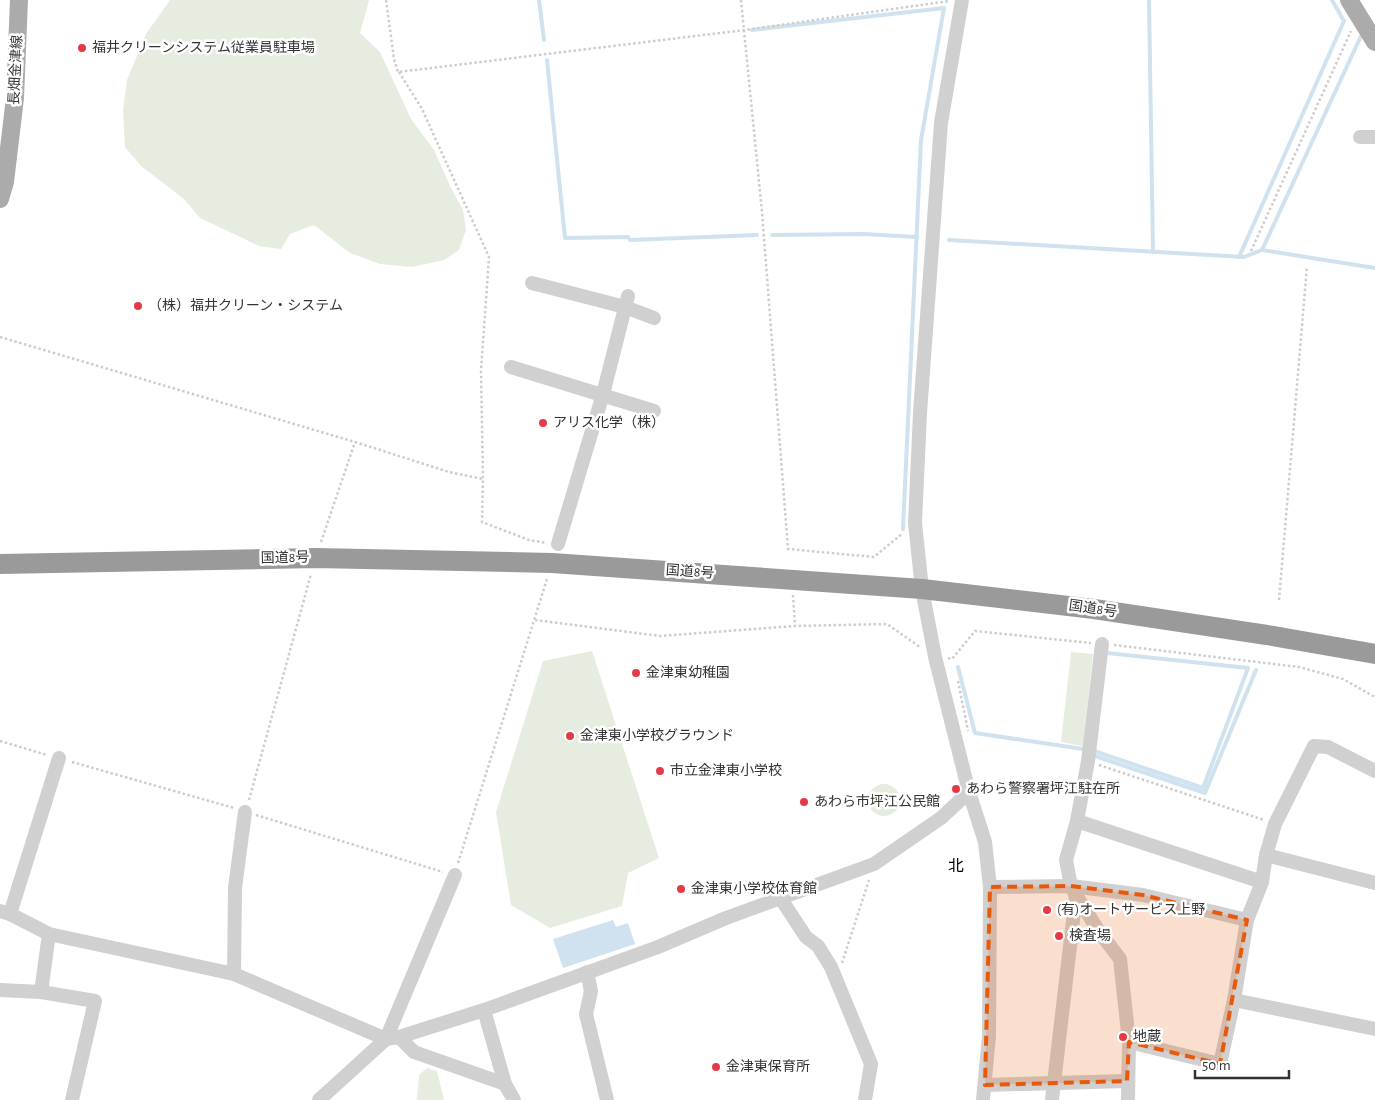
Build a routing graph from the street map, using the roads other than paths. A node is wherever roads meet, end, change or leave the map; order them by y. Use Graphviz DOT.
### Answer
graph roads {
  1 [pos="19,0"];
  2 [pos="962,0"];
  3 [pos="1354,7"];
  4 [pos="1375,42"];
  5 [pos="1360,137"];
  6 [pos="1375,137"];
  7 [pos="0,199"];
  8 [pos="532,282"];
  9 [pos="627,302"];
  10 [pos="654,318"];
  11 [pos="511,367"];
  12 [pos="603,394"];
  13 [pos="654,410"];
  14 [pos="555,553"];
  15 [pos="0,564"];
  16 [pos="922,589"];
  17 [pos="1102,644"];
  18 [pos="1375,654"];
  19 [pos="59,758"];
  20 [pos="1375,771"];
  21 [pos="969,792"];
  22 [pos="245,812"];
  23 [pos="1077,822"];
  24 [pos="1266,855"];
  25 [pos="454,875"];
  26 [pos="1262,882"];
  27 [pos="1375,883"];
  28 [pos="990,887"];
  29 [pos="1073,891"];
  30 [pos="781,898"];
  31 [pos="5,912"];
  32 [pos="1247,920"];
  33 [pos="49,934"];
  34 [pos="587,972"];
  35 [pos="234,974"];
  36 [pos="0,990"];
  37 [pos="41,992"];
  38 [pos="1234,1000"];
  39 [pos="484,1010"];
  40 [pos="1375,1029"];
  41 [pos="392,1038"];
  42 [pos="1129,1042"];
  43 [pos="1127,1081"];
  44 [pos="505,1084"];
  45 [pos="1054,1084"];
  46 [pos="984,1085"];
  47 [pos="72,1100"];
  48 [pos="318,1100"];
  49 [pos="514,1100"];
  50 [pos="607,1100"];
  51 [pos="865,1100"];
  52 [pos="983,1100"];
  53 [pos="1052,1100"];
  54 [pos="1128,1100"];
  1 -- 7 [label="main road, 長畑金津線"];
  2 -- 16 [label="street"];
  3 -- 4 [label="main road"];
  5 -- 6 [label="street"];
  8 -- 9 [label="street"];
  9 -- 10 [label="street"];
  9 -- 12 [label="street"];
  11 -- 12 [label="street"];
  12 -- 13 [label="street"];
  12 -- 14 [label="street"];
  14 -- 15 [label="highway, 国道8号"];
  14 -- 16 [label="highway, 国道8号"];
  16 -- 18 [label="highway, 国道8号"];
  16 -- 21 [label="street"];
  17 -- 23 [label="street"];
  19 -- 31 [label="street"];
  20 -- 24 [label="street"];
  21 -- 28 [label="street"];
  21 -- 30 [label="street"];
  22 -- 35 [label="street"];
  23 -- 26 [label="street"];
  23 -- 29 [label="street"];
  24 -- 26 [label="street"];
  24 -- 27 [label="street"];
  25 -- 41 [label="street"];
  26 -- 32 [label="street"];
  28 -- 29 [label="street"];
  28 -- 46 [label="street"];
  29 -- 32 [label="street"];
  29 -- 42 [label="street"];
  29 -- 45 [label="street"];
  30 -- 34 [label="street"];
  30 -- 51 [label="street"];
  31 -- 33 [label="street"];
  32 -- 38 [label="street"];
  33 -- 35 [label="street"];
  33 -- 37 [label="street"];
  34 -- 39 [label="street"];
  34 -- 50 [label="street"];
  35 -- 41 [label="street"];
  36 -- 37 [label="street"];
  37 -- 47 [label="street"];
  38 -- 40 [label="street"];
  38 -- 42 [label="street"];
  39 -- 41 [label="street"];
  39 -- 44 [label="street"];
  41 -- 44 [label="street"];
  41 -- 48 [label="street"];
  42 -- 43 [label="street"];
  43 -- 45 [label="street"];
  43 -- 54 [label="street"];
  44 -- 49 [label="street"];
  45 -- 46 [label="street"];
  45 -- 53 [label="street"];
  46 -- 52 [label="street"];
}
